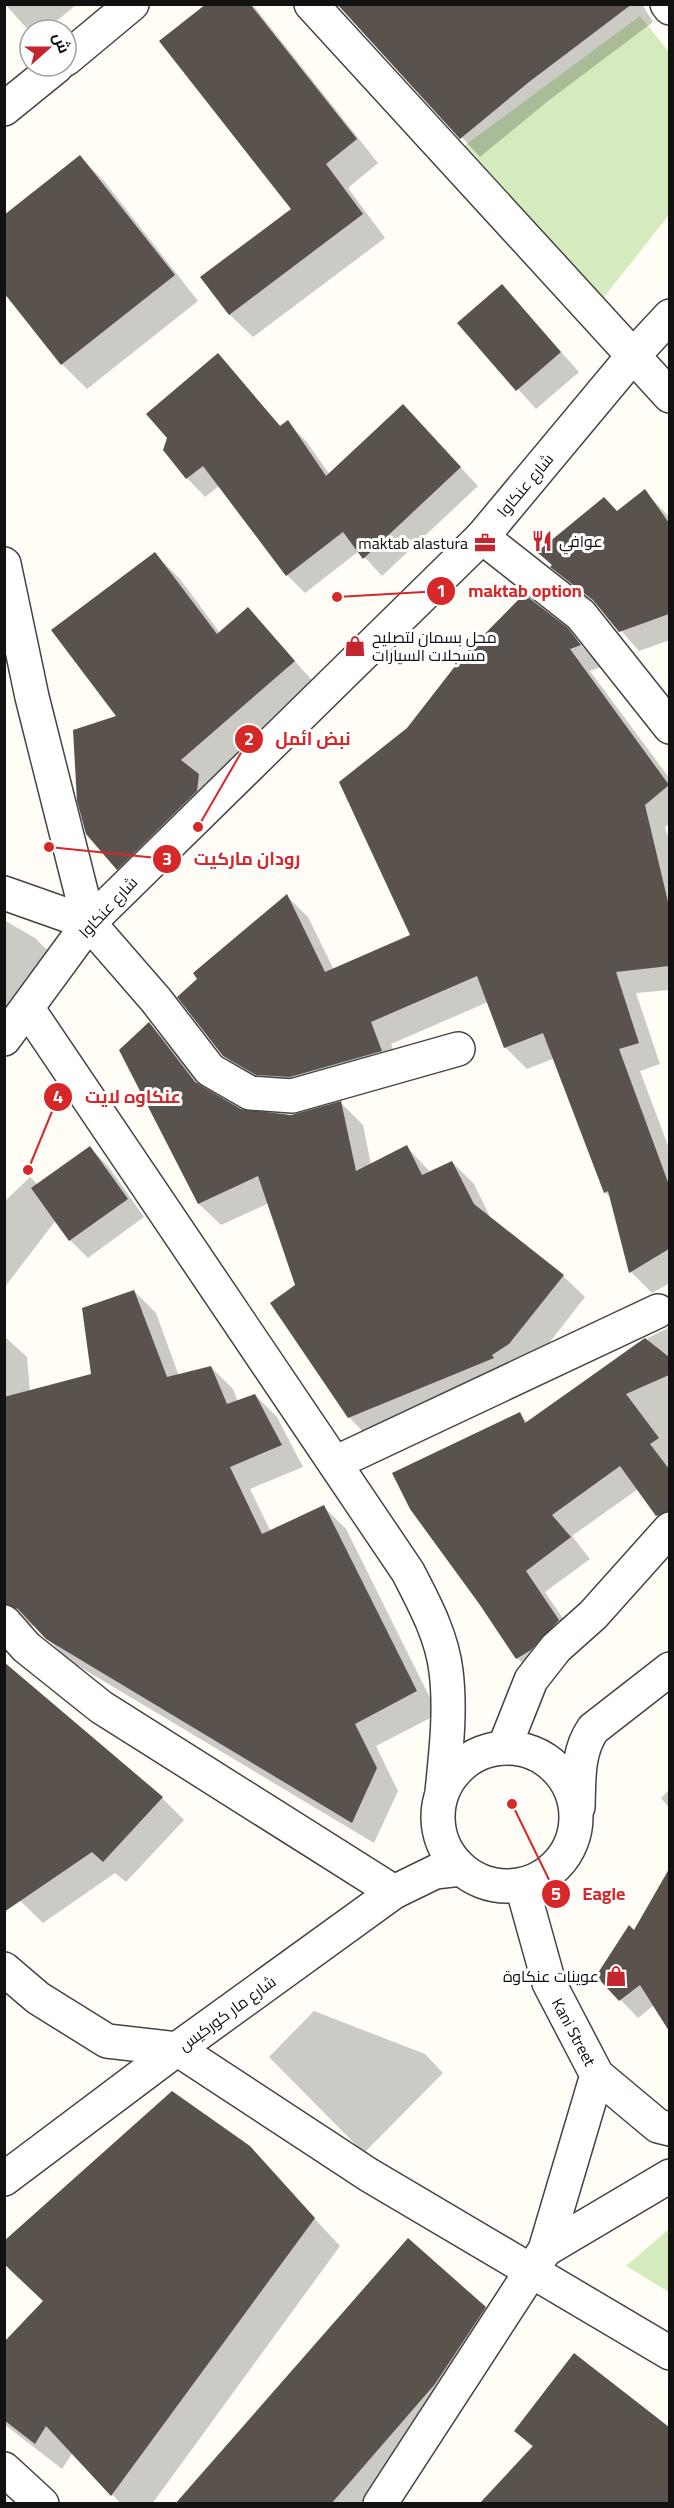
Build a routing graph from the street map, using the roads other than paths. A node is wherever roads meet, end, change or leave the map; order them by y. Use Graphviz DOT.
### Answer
graph roads {
  1 [pos="132,4"];
  2 [pos="311,4"];
  3 [pos="78,49"];
  4 [pos="42,78"];
  5 [pos="4,109"];
  6 [pos="669,316"];
  7 [pos="632,357"];
  8 [pos="669,396"];
  9 [pos="482,537"];
  10 [pos="4,564"];
  11 [pos="669,727"];
  12 [pos="4,893"];
  13 [pos="89,923"];
  14 [pos="28,1010"];
  15 [pos="4,1040"];
  16 [pos="458,1049"];
  17 [pos="658,1311"];
  18 [pos="335,1463"];
  19 [pos="669,1529"];
  20 [pos="4,1622"];
  21 [pos="669,1668"];
  22 [pos="504,1748"];
  23 [pos="442,1792"];
  24 [pos="577,1822"];
  25 [pos="461,1869"];
  26 [pos="522,1886"];
  27 [pos="394,1892"];
  28 [pos="4,1970"];
  29 [pos="177,2049"];
  30 [pos="597,2075"];
  31 [pos="669,2129"];
  32 [pos="669,2175"];
  33 [pos="4,2179"];
  34 [pos="538,2260"];
  35 [pos="669,2353"];
  36 [pos="4,2469"];
  37 [pos="42,2504"];
  38 [pos="380,2504"];
  1 -- 3 [label="street"];
  2 -- 7 [label="street"];
  4 -- 5 [label="street"];
  6 -- 7 [label="street, شارع عنكاوا"];
  7 -- 8 [label="street"];
  7 -- 9 [label="street, شارع عنكاوا"];
  9 -- 11 [label="street"];
  9 -- 13 [label="street, شارع عنكاوا"];
  10 -- 13 [label="street"];
  12 -- 13 [label="street"];
  13 -- 14 [label="street, شارع عنكاوا"];
  13 -- 16 [label="street"];
  14 -- 15 [label="street, شارع عنكاوا"];
  14 -- 18 [label="street"];
  17 -- 18 [label="street"];
  18 -- 23 [label="street"];
  19 -- 22 [label="street"];
  20 -- 27 [label="street"];
  21 -- 24 [label="street"];
  22 -- 23 [label="street"];
  22 -- 24 [label="street"];
  23 -- 25 [label="street"];
  24 -- 26 [label="street"];
  25 -- 26 [label="street"];
  25 -- 27 [label="street, شارع مار كوركيس"];
  26 -- 30 [label="street, Kani Street"];
  27 -- 29 [label="street, شارع مار كوركيس"];
  28 -- 29 [label="street"];
  29 -- 33 [label="street, شارع مار كوركيس"];
  29 -- 34 [label="street"];
  30 -- 31 [label="street"];
  30 -- 34 [label="street"];
  32 -- 34 [label="street"];
  34 -- 35 [label="street"];
  34 -- 38 [label="street"];
  36 -- 37 [label="street"];
}
